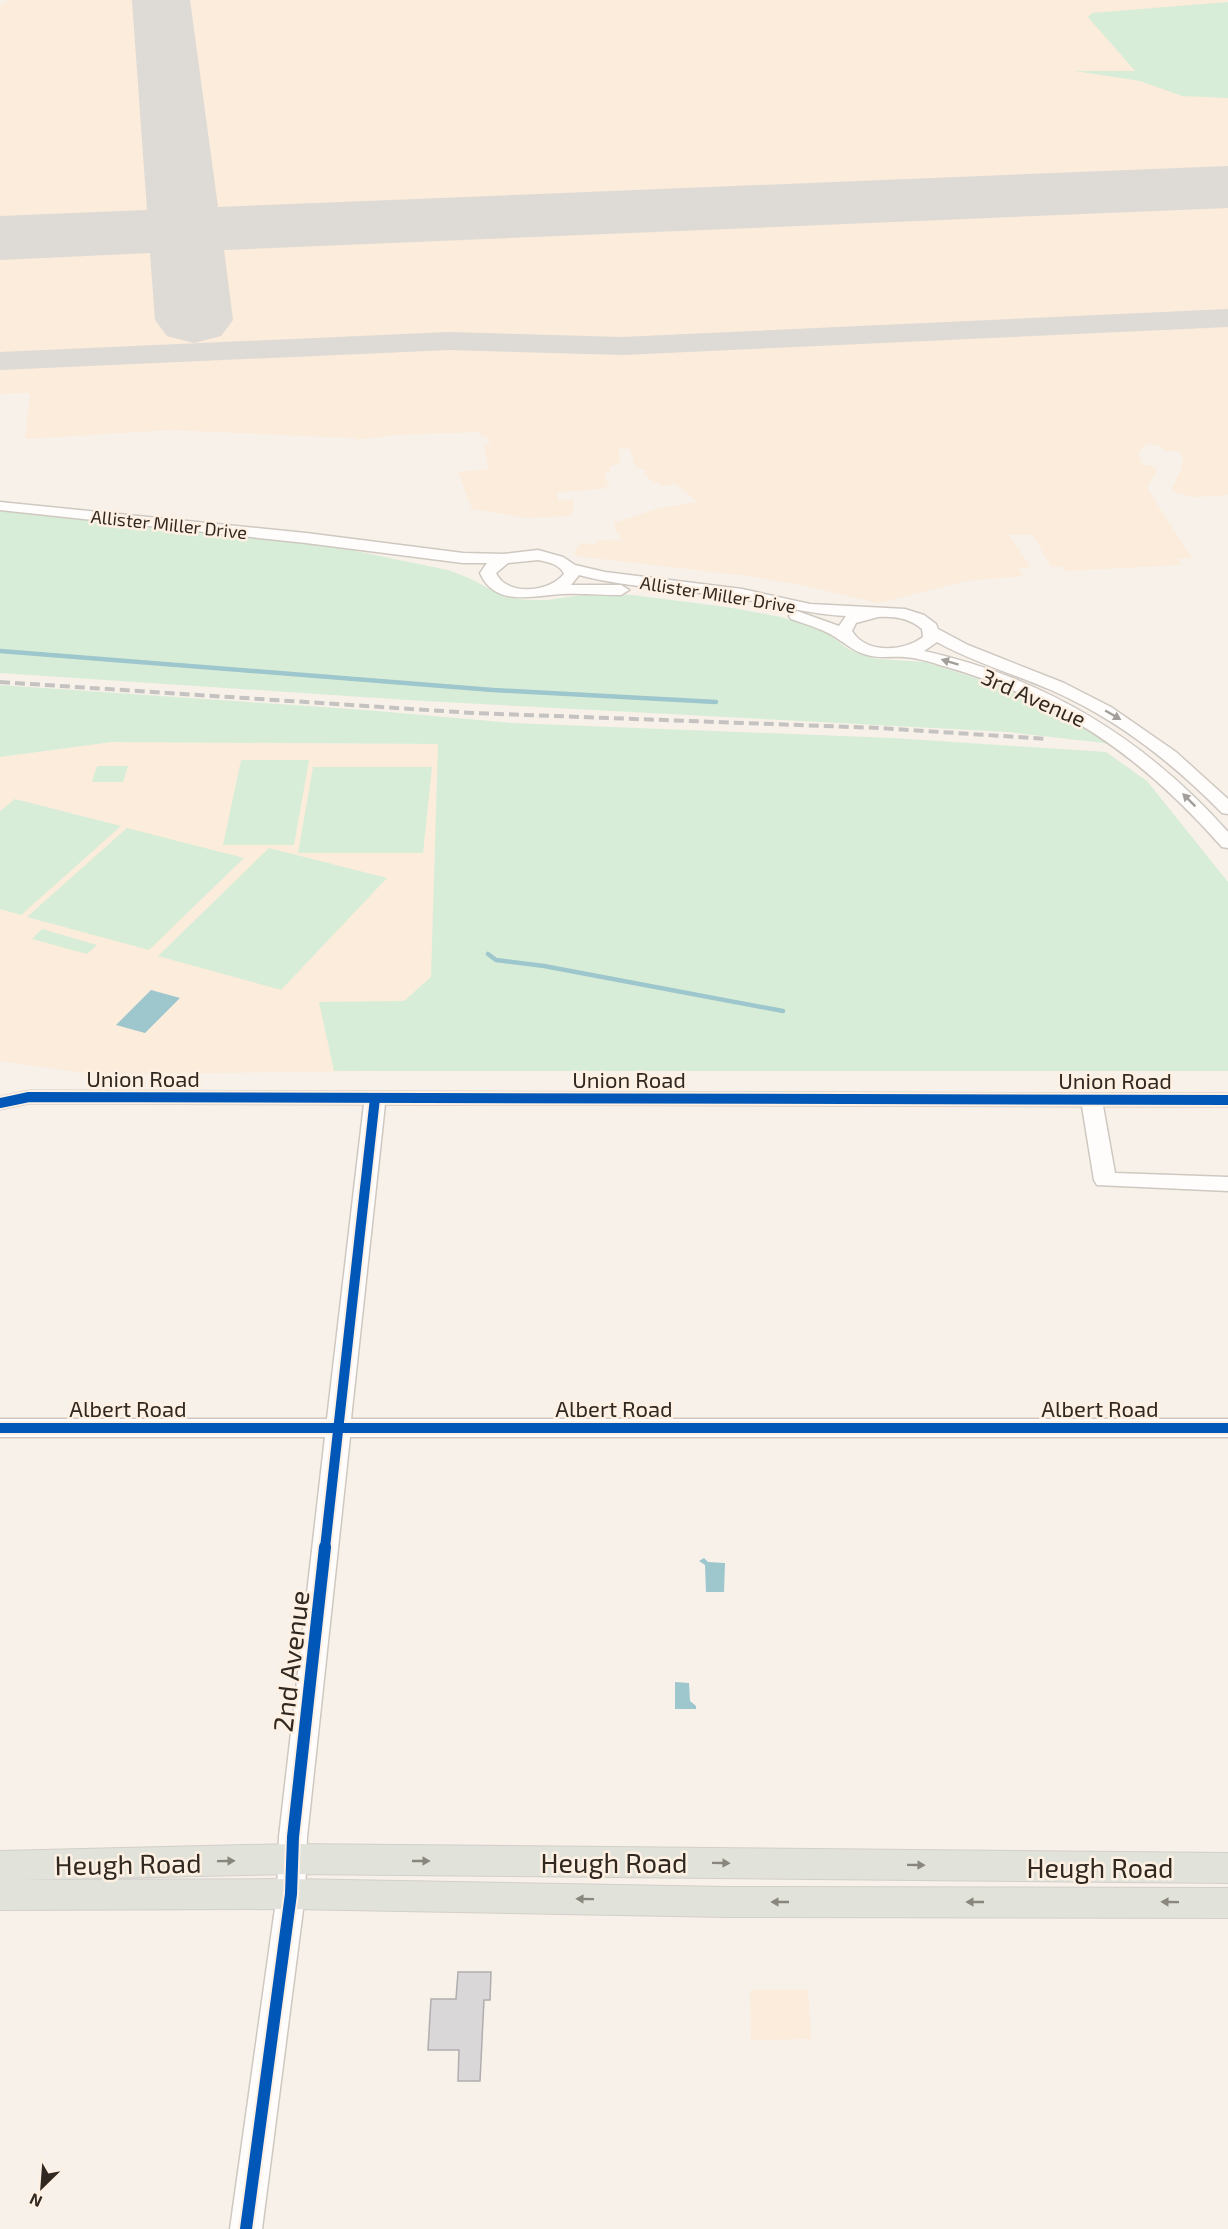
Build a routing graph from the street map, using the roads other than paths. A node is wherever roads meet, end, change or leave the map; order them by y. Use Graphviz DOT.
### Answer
graph roads {
  1 [pos="0,506"];
  2 [pos="337,542"];
  3 [pos="504,559"];
  4 [pos="570,568"];
  5 [pos="488,578"];
  6 [pos="553,590"];
  7 [pos="867,613"];
  8 [pos="932,632"];
  9 [pos="846,637"];
  10 [pos="904,652"];
  11 [pos="1002,664"];
  12 [pos="1040,695"];
  13 [pos="1228,809"];
  14 [pos="1228,843"];
  15 [pos="375,1098"];
  16 [pos="1091,1099"];
  17 [pos="1228,1100"];
  18 [pos="0,1103"];
  19 [pos="1228,1184"];
  20 [pos="0,1428"];
  21 [pos="339,1428"];
  22 [pos="1228,1428"];
  23 [pos="292,1859"];
  24 [pos="0,1866"];
  25 [pos="1228,1868"];
  26 [pos="291,1894"];
  27 [pos="0,1895"];
  28 [pos="1228,1904"];
  29 [pos="246,2229"];
  1 -- 2 [label="street, Allister Miller Drive"];
  2 -- 3 [label="street, Allister Miller Drive"];
  2 -- 5 [label="street, Allister Miller Drive"];
  3 -- 4 [label="street, Allister Miller Drive"];
  3 -- 5 [label="street"];
  4 -- 6 [label="street"];
  4 -- 7 [label="street, Allister Miller Drive"];
  5 -- 6 [label="street, Allister Miller Drive"];
  6 -- 9 [label="street, Allister Miller Drive"];
  7 -- 8 [label="street, Allister Miller Drive"];
  7 -- 9 [label="street"];
  8 -- 10 [label="street"];
  8 -- 11 [label="street, 3rd Avenue"];
  9 -- 10 [label="street, Allister Miller Drive"];
  12 -- 10 [label="street, 3rd Avenue, one-way"];
  11 -- 12 [label="street"];
  11 -- 13 [label="street, 3rd Avenue, one-way"];
  14 -- 12 [label="street, 3rd Avenue, one-way"];
  15 -- 16 [label="street, Union Road"];
  15 -- 18 [label="street, Union Road"];
  15 -- 21 [label="street, 2nd Avenue"];
  16 -- 17 [label="street, Union Road"];
  16 -- 19 [label="street"];
  20 -- 21 [label="street, Albert Road"];
  21 -- 22 [label="street, Albert Road"];
  21 -- 23 [label="street, 2nd Avenue"];
  24 -- 23 [label="main road, Heugh Road, one-way"];
  23 -- 25 [label="main road, Heugh Road, one-way"];
  23 -- 26 [label="street, 2nd Avenue"];
  26 -- 27 [label="main road, Heugh Road"];
  28 -- 26 [label="main road, Heugh Road, one-way"];
  26 -- 29 [label="street, 2nd Avenue"];
}
